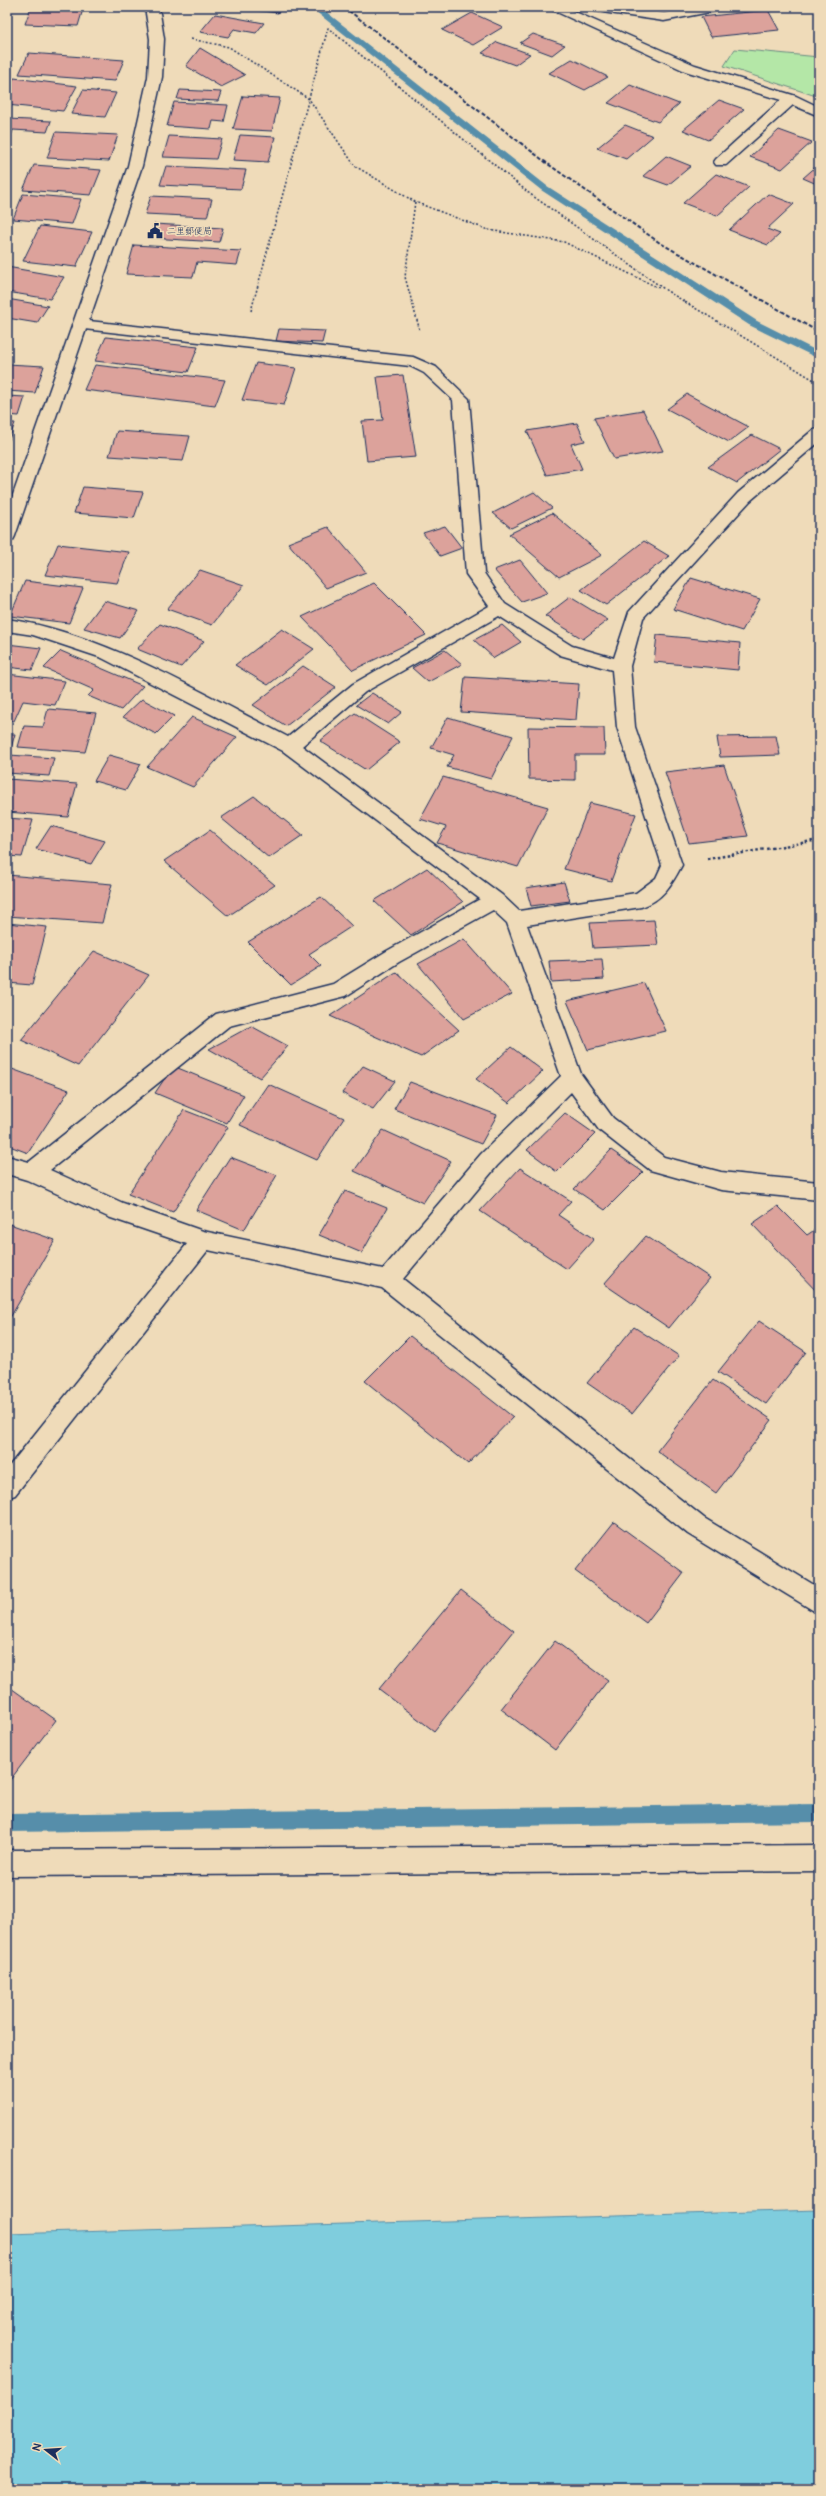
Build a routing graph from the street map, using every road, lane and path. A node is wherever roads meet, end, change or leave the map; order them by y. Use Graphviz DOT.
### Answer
graph roads {
  1 [pos="553,7"];
  2 [pos="595,7"];
  3 [pos="715,7"];
  4 [pos="155,8"];
  5 [pos="157,45"];
  6 [pos="309,98"];
  7 [pos="791,100"];
  8 [pos="819,112"];
  9 [pos="721,162"];
  10 [pos="415,202"];
  11 [pos="667,291"];
  12 [pos="80,325"];
  13 [pos="242,344"];
  14 [pos="430,370"];
  15 [pos="819,384"];
  16 [pos="819,434"];
  17 [pos="7,536"];
  18 [pos="499,608"];
  19 [pos="7,625"];
  20 [pos="621,666"];
  21 [pos="290,746"];
  22 [pos="819,840"];
  23 [pos="672,865"];
  24 [pos="495,900"];
  25 [pos="515,919"];
  26 [pos="572,1078"];
  27 [pos="7,1165"];
  28 [pos="32,1172"];
  29 [pos="819,1191"];
  30 [pos="203,1240"];
  31 [pos="388,1280"];
  32 [pos="7,1487"];
  33 [pos="819,1602"];
  34 [pos="819,1858"];
  35 [pos="7,1863"];
  1 -- 7 [label="street"];
  2 -- 3 [label="street"];
  4 -- 5 [label="street"];
  5 -- 6 [label="path"];
  5 -- 12 [label="street"];
  6 -- 10 [label="path"];
  6 -- 11 [label="path"];
  6 -- 13 [label="path"];
  7 -- 8 [label="street"];
  7 -- 9 [label="street"];
  10 -- 11 [label="path"];
  10 -- 14 [label="path"];
  11 -- 15 [label="path"];
  12 -- 13 [label="street"];
  12 -- 17 [label="street"];
  13 -- 14 [label="street"];
  14 -- 18 [label="street"];
  16 -- 20 [label="street"];
  18 -- 20 [label="street"];
  18 -- 21 [label="street"];
  19 -- 21 [label="street"];
  20 -- 23 [label="street"];
  21 -- 24 [label="street"];
  22 -- 23 [label="path"];
  23 -- 25 [label="street"];
  24 -- 25 [label="street"];
  24 -- 28 [label="street"];
  25 -- 26 [label="street"];
  26 -- 29 [label="street"];
  26 -- 31 [label="street"];
  27 -- 28 [label="street"];
  28 -- 30 [label="street"];
  30 -- 31 [label="street"];
  30 -- 32 [label="street"];
  31 -- 33 [label="street"];
  34 -- 35 [label="street"];
}
